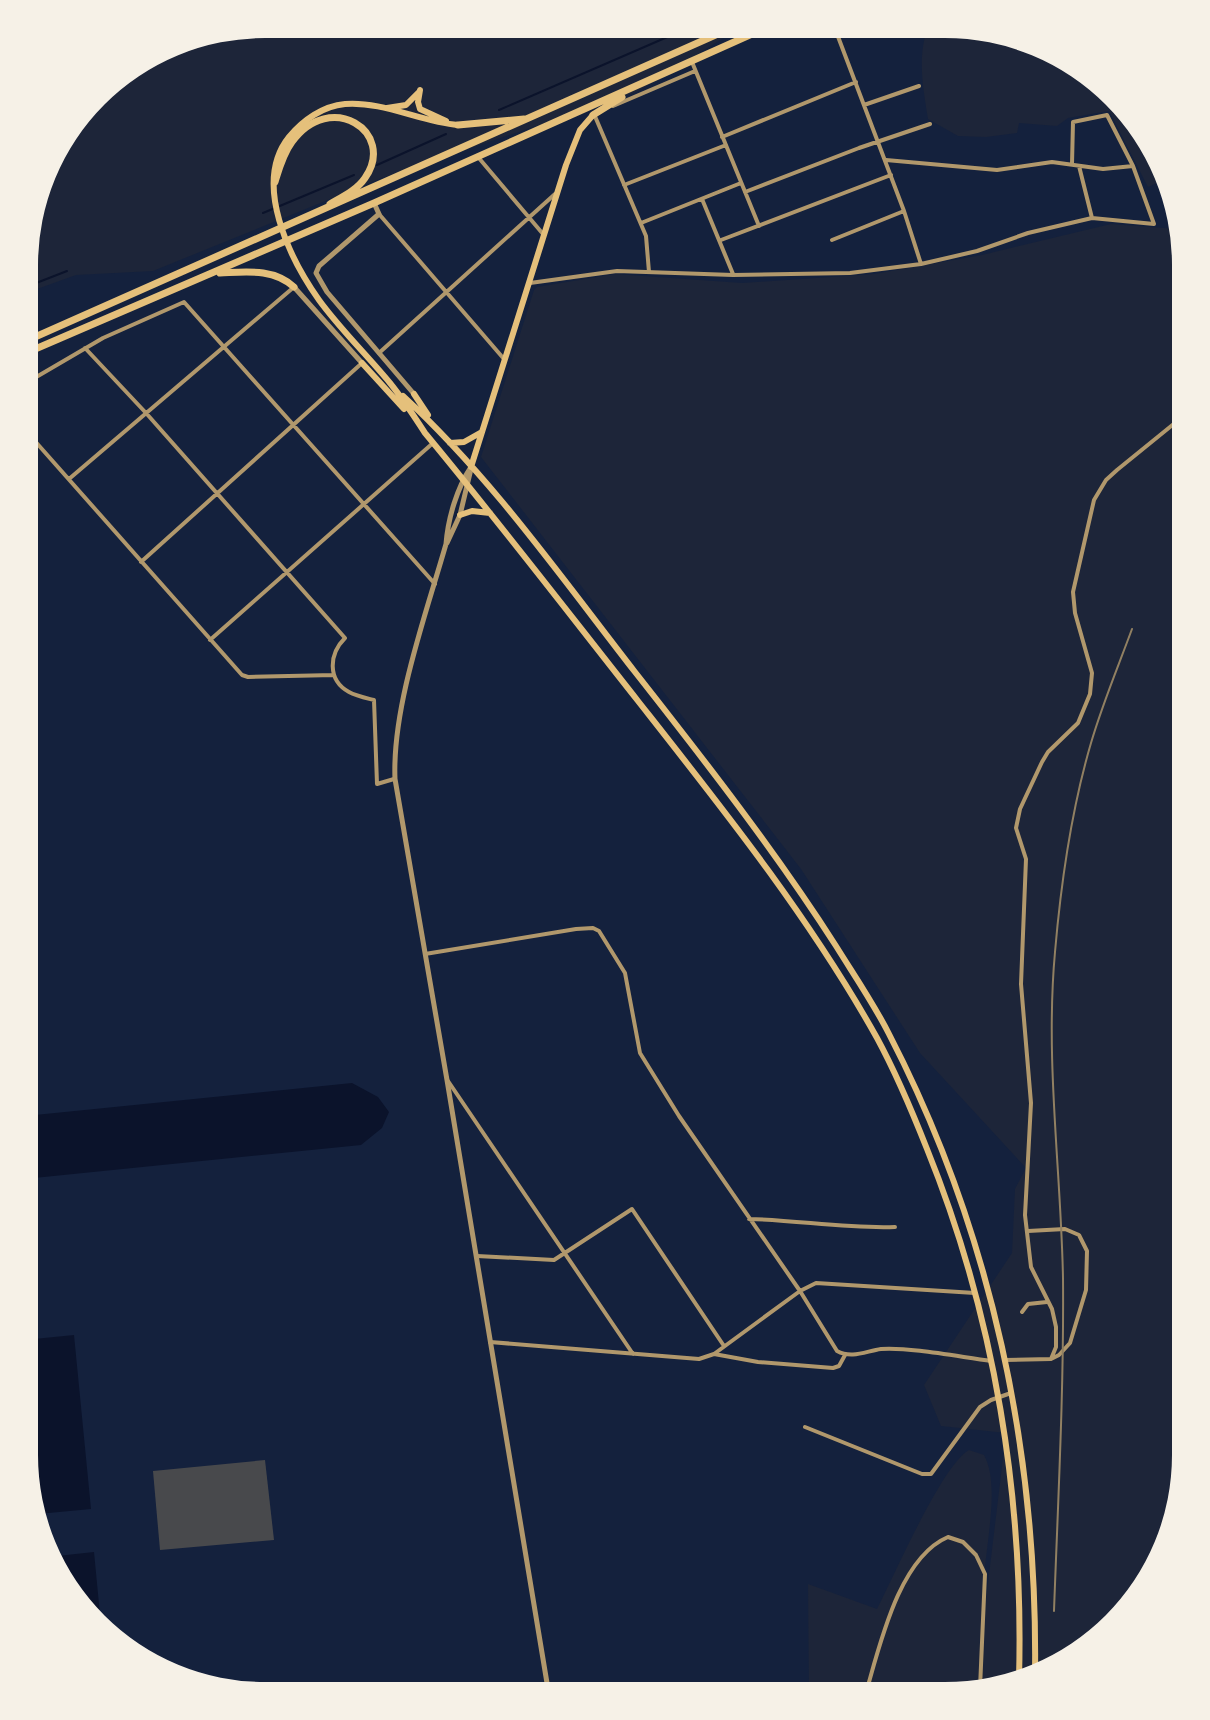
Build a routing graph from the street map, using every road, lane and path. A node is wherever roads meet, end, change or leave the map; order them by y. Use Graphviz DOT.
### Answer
graph roads {
  1 [pos="709,38"];
  2 [pos="744,38"];
  3 [pos="839,38"];
  4 [pos="692,62"];
  5 [pos="695,71"];
  6 [pos="650,81"];
  7 [pos="856,82"];
  8 [pos="919,86"];
  9 [pos="864,105"];
  10 [pos="383,109"];
  11 [pos="593,115"];
  12 [pos="530,118"];
  13 [pos="930,124"];
  14 [pos="458,125"];
  15 [pos="722,137"];
  16 [pos="878,142"];
  17 [pos="726,145"];
  18 [pos="478,157"];
  19 [pos="885,160"];
  20 [pos="1072,164"];
  21 [pos="1079,166"];
  22 [pos="1133,166"];
  23 [pos="891,175"];
  24 [pos="275,183"];
  25 [pos="741,183"];
  26 [pos="624,185"];
  27 [pos="745,192"];
  28 [pos="557,193"];
  29 [pos="702,199"];
  30 [pos="374,203"];
  31 [pos="904,211"];
  32 [pos="379,214"];
  33 [pos="308,218"];
  34 [pos="1092,218"];
  35 [pos="530,219"];
  36 [pos="641,223"];
  37 [pos="759,226"];
  38 [pos="543,234"];
  39 [pos="721,240"];
  40 [pos="832,240"];
  41 [pos="921,264"];
  42 [pos="649,272"];
  43 [pos="213,273"];
  44 [pos="733,275"];
  45 [pos="528,283"];
  46 [pos="294,287"];
  47 [pos="447,293"];
  48 [pos="38,336"];
  49 [pos="225,346"];
  50 [pos="38,348"];
  51 [pos="85,348"];
  52 [pos="379,353"];
  53 [pos="504,359"];
  54 [pos="362,363"];
  55 [pos="38,376"];
  56 [pos="391,385"];
  57 [pos="414,394"];
  58 [pos="146,413"];
  59 [pos="294,424"];
  60 [pos="434,424"];
  61 [pos="1172,425"];
  62 [pos="482,432"];
  63 [pos="425,433"];
  64 [pos="434,443"];
  65 [pos="450,443"];
  66 [pos="38,444"];
  67 [pos="471,467"];
  68 [pos="69,479"];
  69 [pos="463,479"];
  70 [pos="469,485"];
  71 [pos="217,493"];
  72 [pos="364,504"];
  73 [pos="490,513"];
  74 [pos="460,515"];
  75 [pos="446,544"];
  76 [pos="141,562"];
  77 [pos="287,572"];
  78 [pos="435,584"];
  79 [pos="210,640"];
  80 [pos="334,675"];
  81 [pos="395,779"];
  82 [pos="425,954"];
  83 [pos="447,1080"];
  84 [pos="749,1219"];
  85 [pos="895,1227"];
  86 [pos="1028,1231"];
  87 [pos="566,1254"];
  88 [pos="477,1256"];
  89 [pos="800,1291"];
  90 [pos="975,1293"];
  91 [pos="1047,1302"];
  92 [pos="1022,1312"];
  93 [pos="490,1342"];
  94 [pos="724,1346"];
  95 [pos="633,1354"];
  96 [pos="714,1354"];
  97 [pos="845,1355"];
  98 [pos="1051,1359"];
  99 [pos="1005,1360"];
  100 [pos="993,1361"];
  101 [pos="1011,1393"];
  102 [pos="1000,1397"];
  103 [pos="805,1427"];
  104 [pos="1035,1663"];
  105 [pos="1019,1670"];
  106 [pos="980,1679"];
  107 [pos="547,1682"];
  108 [pos="869,1682"];
  1 -- 12 [label="highway"];
  2 -- 4 [label="highway"];
  3 -- 7 [label="street"];
  4 -- 5 [label="street"];
  4 -- 6 [label="highway"];
  5 -- 11 [label="street"];
  5 -- 15 [label="street"];
  6 -- 11 [label="highway"];
  6 -- 18 [label="highway"];
  7 -- 9 [label="street"];
  7 -- 15 [label="street"];
  8 -- 9 [label="street"];
  9 -- 16 [label="street"];
  10 -- 14 [label="main road"];
  10 -- 14 [label="main road"];
  10 -- 24 [label="main road"];
  11 -- 26 [label="street"];
  11 -- 28 [label="main road"];
  12 -- 14 [label="highway"];
  12 -- 33 [label="highway"];
  13 -- 16 [label="street"];
  15 -- 17 [label="street"];
  16 -- 19 [label="street"];
  16 -- 27 [label="street"];
  17 -- 25 [label="street"];
  17 -- 26 [label="street"];
  18 -- 30 [label="highway"];
  18 -- 35 [label="street"];
  19 -- 20 [label="street"];
  19 -- 23 [label="street"];
  20 -- 21 [label="street"];
  20 -- 22 [label="street"];
  21 -- 22 [label="street"];
  21 -- 34 [label="street"];
  22 -- 34 [label="street"];
  23 -- 31 [label="street"];
  23 -- 37 [label="street"];
  24 -- 33 [label="highway"];
  24 -- 56 [label="main road"];
  25 -- 27 [label="street"];
  25 -- 29 [label="street"];
  26 -- 36 [label="street"];
  27 -- 37 [label="street"];
  28 -- 35 [label="street"];
  28 -- 38 [label="main road"];
  29 -- 36 [label="street"];
  29 -- 39 [label="street"];
  30 -- 32 [label="street"];
  30 -- 43 [label="highway"];
  31 -- 40 [label="street"];
  31 -- 41 [label="street"];
  32 -- 47 [label="street"];
  32 -- 52 [label="street"];
  33 -- 48 [label="highway"];
  34 -- 41 [label="street"];
  35 -- 38 [label="street"];
  35 -- 47 [label="street"];
  36 -- 42 [label="street"];
  37 -- 39 [label="street"];
  38 -- 45 [label="main road"];
  39 -- 44 [label="street"];
  41 -- 44 [label="street"];
  42 -- 44 [label="street"];
  42 -- 45 [label="street"];
  43 -- 46 [label="highway"];
  43 -- 50 [label="highway"];
  45 -- 53 [label="main road"];
  46 -- 49 [label="street"];
  46 -- 54 [label="street"];
  47 -- 52 [label="street"];
  47 -- 53 [label="street"];
  49 -- 51 [label="street"];
  49 -- 58 [label="street"];
  49 -- 59 [label="street"];
  51 -- 55 [label="street"];
  51 -- 58 [label="street"];
  52 -- 57 [label="street"];
  53 -- 62 [label="main road"];
  54 -- 59 [label="street"];
  54 -- 63 [label="main road"];
  56 -- 60 [label="main road"];
  56 -- 63 [label="main road"];
  57 -- 60 [label="main road"];
  58 -- 68 [label="street"];
  58 -- 71 [label="street"];
  59 -- 71 [label="street"];
  59 -- 72 [label="street"];
  60 -- 65 [label="main road"];
  61 -- 86 [label="street"];
  62 -- 65 [label="main road"];
  62 -- 67 [label="main road"];
  63 -- 64 [label="main road"];
  64 -- 69 [label="main road"];
  64 -- 72 [label="street"];
  65 -- 67 [label="main road"];
  66 -- 68 [label="street"];
  67 -- 69 [label="street"];
  67 -- 70 [label="street"];
  67 -- 99 [label="main road"];
  68 -- 76 [label="street"];
  69 -- 70 [label="main road"];
  69 -- 75 [label="street"];
  70 -- 73 [label="main road"];
  70 -- 74 [label="street"];
  71 -- 76 [label="street"];
  71 -- 77 [label="street"];
  72 -- 77 [label="street"];
  72 -- 78 [label="street"];
  73 -- 74 [label="main road"];
  73 -- 90 [label="main road"];
  74 -- 75 [label="street"];
  75 -- 78 [label="street"];
  76 -- 79 [label="street"];
  77 -- 79 [label="street"];
  77 -- 80 [label="street"];
  78 -- 81 [label="street"];
  79 -- 80 [label="street"];
  80 -- 81 [label="street"];
  81 -- 82 [label="street"];
  82 -- 83 [label="street"];
  82 -- 84 [label="street"];
  83 -- 87 [label="street"];
  83 -- 88 [label="street"];
  84 -- 85 [label="street"];
  84 -- 89 [label="street"];
  86 -- 91 [label="street"];
  86 -- 98 [label="street"];
  87 -- 88 [label="street"];
  87 -- 94 [label="street"];
  87 -- 95 [label="street"];
  88 -- 93 [label="street"];
  89 -- 90 [label="street"];
  89 -- 94 [label="street"];
  89 -- 97 [label="street"];
  90 -- 100 [label="main road"];
  91 -- 92 [label="street"];
  91 -- 98 [label="street"];
  93 -- 95 [label="street"];
  93 -- 107 [label="street"];
  94 -- 96 [label="street"];
  95 -- 96 [label="street"];
  96 -- 97 [label="street"];
  97 -- 100 [label="street"];
  98 -- 99 [label="street"];
  99 -- 101 [label="main road"];
  100 -- 102 [label="main road"];
  101 -- 102 [label="street"];
  101 -- 104 [label="main road"];
  102 -- 103 [label="street"];
  102 -- 105 [label="main road"];
  106 -- 108 [label="street"];
}
